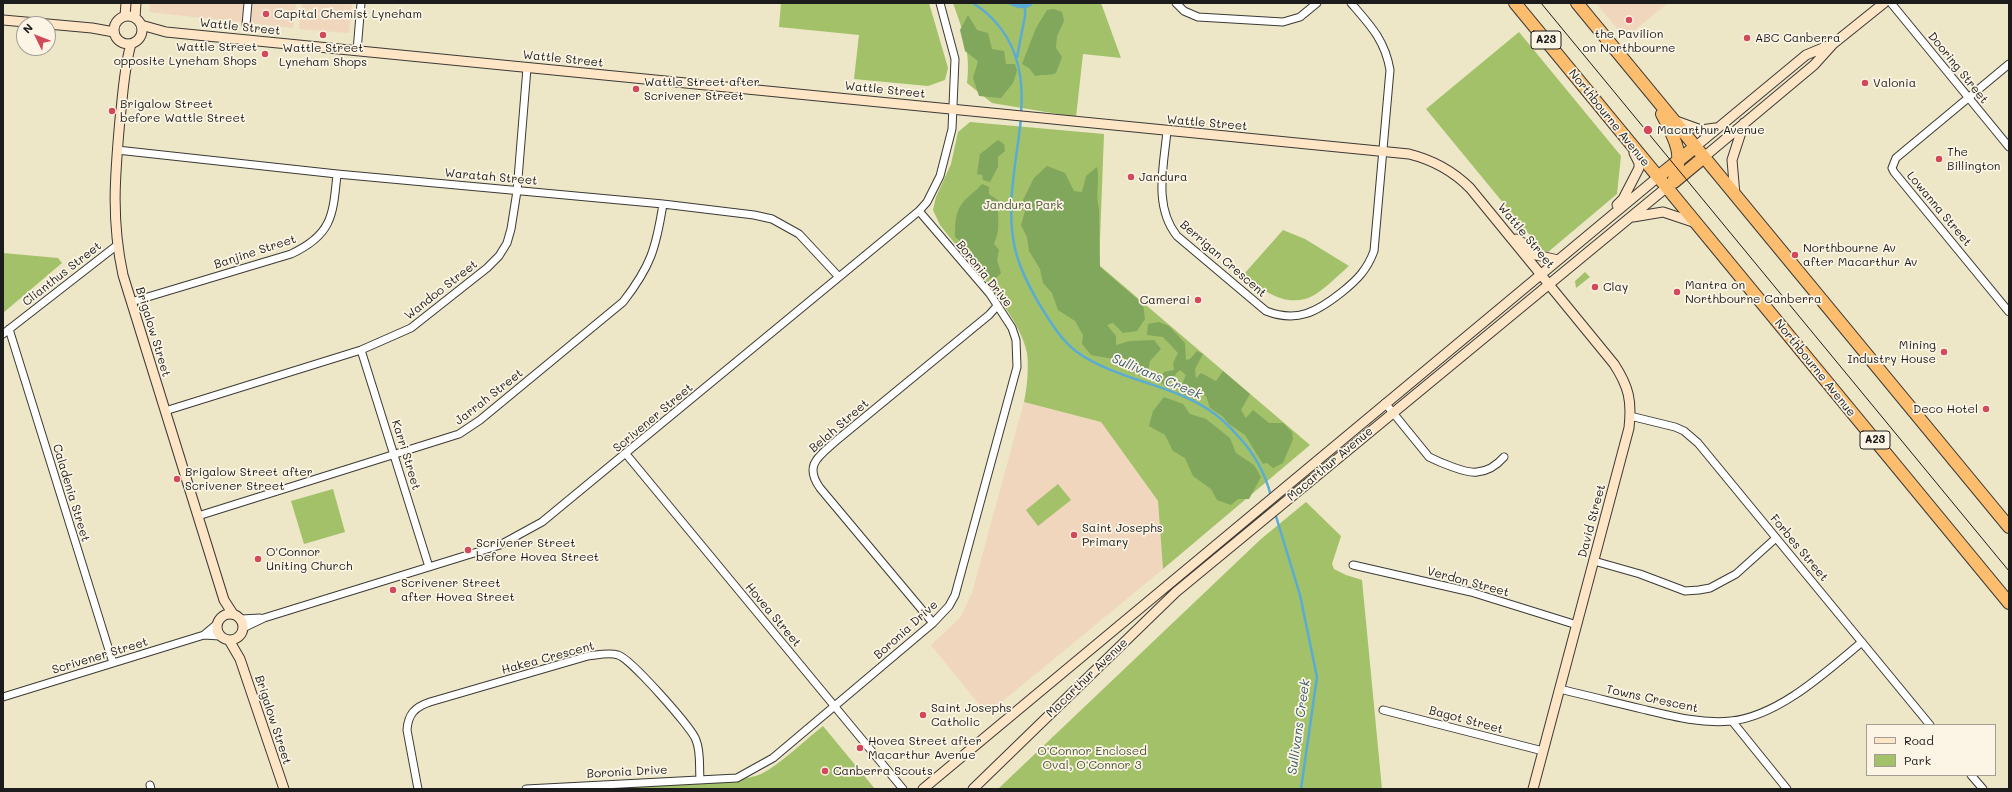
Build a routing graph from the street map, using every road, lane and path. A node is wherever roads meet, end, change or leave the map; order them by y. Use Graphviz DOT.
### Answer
graph roads {
  1 [pos="126,3"];
  2 [pos="136,3"];
  3 [pos="248,3"];
  4 [pos="361,3"];
  5 [pos="940,3"];
  6 [pos="1176,3"];
  7 [pos="1317,3"];
  8 [pos="1351,3"];
  9 [pos="1515,3"];
  10 [pos="1577,3"];
  11 [pos="1884,3"];
  12 [pos="1891,3"];
  13 [pos="125,16"];
  14 [pos="3,20"];
  15 [pos="16,21"];
  16 [pos="138,21"];
  17 [pos="116,22"];
  18 [pos="56,25"];
  19 [pos="246,25"];
  20 [pos="92,28"];
  21 [pos="114,32"];
  22 [pos="166,32"];
  23 [pos="140,35"];
  24 [pos="119,41"];
  25 [pos="131,44"];
  26 [pos="1833,44"];
  27 [pos="357,51"];
  28 [pos="125,62"];
  29 [pos="2009,64"];
  30 [pos="527,68"];
  31 [pos="1651,94"];
  32 [pos="1969,98"];
  33 [pos="953,109"];
  34 [pos="1673,120"];
  35 [pos="1744,123"];
  36 [pos="1720,126"];
  37 [pos="1167,131"];
  38 [pos="1628,140"];
  39 [pos="1695,146"];
  40 [pos="2009,147"];
  41 [pos="117,150"];
  42 [pos="1383,151"];
  43 [pos="1704,157"];
  44 [pos="1679,160"];
  45 [pos="337,174"];
  46 [pos="1658,177"];
  47 [pos="1670,185"];
  48 [pos="517,190"];
  49 [pos="1735,195"];
  50 [pos="663,204"];
  51 [pos="919,211"];
  52 [pos="1631,217"];
  53 [pos="1696,223"];
  54 [pos="1595,229"];
  55 [pos="1509,235"];
  56 [pos="116,246"];
  57 [pos="1558,260"];
  58 [pos="1542,274"];
  59 [pos="839,277"];
  60 [pos="1549,283"];
  61 [pos="131,302"];
  62 [pos="997,306"];
  63 [pos="2009,312"];
  64 [pos="6,331"];
  65 [pos="361,350"];
  66 [pos="1385,403"];
  67 [pos="165,410"];
  68 [pos="1393,412"];
  69 [pos="1630,416"];
  70 [pos="394,454"];
  71 [pos="626,454"];
  72 [pos="1504,457"];
  73 [pos="198,516"];
  74 [pos="2009,527"];
  75 [pos="1776,538"];
  76 [pos="1594,562"];
  77 [pos="1353,565"];
  78 [pos="429,567"];
  79 [pos="1168,584"];
  80 [pos="1176,592"];
  81 [pos="224,600"];
  82 [pos="2009,603"];
  83 [pos="219,621"];
  84 [pos="239,621"];
  85 [pos="933,623"];
  86 [pos="1577,625"];
  87 [pos="204,635"];
  88 [pos="220,636"];
  89 [pos="234,639"];
  90 [pos="1862,642"];
  91 [pos="113,663"];
  92 [pos="1560,689"];
  93 [pos="3,697"];
  94 [pos="834,706"];
  95 [pos="1383,710"];
  96 [pos="1732,721"];
  97 [pos="1929,724"];
  98 [pos="1543,751"];
  99 [pos="1972,776"];
  100 [pos="700,779"];
  101 [pos="284,789"];
  102 [pos="418,789"];
  103 [pos="526,789"];
  104 [pos="903,789"];
  105 [pos="923,789"];
  106 [pos="973,789"];
  107 [pos="1533,789"];
  108 [pos="1787,789"];
  109 [pos="1983,789"];
  1 -- 13 [label="street"];
  2 -- 16 [label="street"];
  3 -- 19 [label="street"];
  4 -- 27 [label="street"];
  5 -- 33 [label="street, Scrivener Street"];
  6 -- 7 [label="street"];
  8 -- 42 [label="street, Berrigan Crescent"];
  9 -- 38 [label="highway, Northbourne Avenue / A23"];
  10 -- 31 [label="highway"];
  11 -- 26 [label="street"];
  12 -- 32 [label="street, Dooring Street"];
  13 -- 16 [label="street"];
  13 -- 17 [label="street"];
  14 -- 15 [label="street"];
  16 -- 22 [label="street, Wattle Street"];
  16 -- 23 [label="street"];
  17 -- 20 [label="street"];
  17 -- 21 [label="street"];
  18 -- 20 [label="street"];
  20 -- 21 [label="street"];
  21 -- 24 [label="street"];
  22 -- 23 [label="street, Wattle Street"];
  22 -- 27 [label="street, Wattle Street"];
  23 -- 25 [label="street"];
  24 -- 25 [label="street"];
  24 -- 28 [label="street, Brigalow Street"];
  25 -- 28 [label="street, Brigalow Street"];
  26 -- 35 [label="street"];
  26 -- 36 [label="street"];
  27 -- 30 [label="street, Wattle Street"];
  28 -- 41 [label="street, Brigalow Street"];
  29 -- 32 [label="street, Lowanna Street"];
  30 -- 33 [label="street, Wattle Street"];
  30 -- 48 [label="street, Wandoo Street"];
  31 -- 34 [label="highway"];
  31 -- 44 [label="highway"];
  32 -- 40 [label="street, Dooring Street"];
  32 -- 63 [label="street, Lowanna Street"];
  33 -- 37 [label="street, Wattle Street"];
  33 -- 51 [label="street, Scrivener Street"];
  34 -- 36 [label="street"];
  34 -- 39 [label="highway"];
  35 -- 43 [label="street"];
  35 -- 49 [label="street"];
  36 -- 39 [label="street"];
  37 -- 42 [label="street, Wattle Street"];
  37 -- 42 [label="street, Berrigan Crescent"];
  38 -- 46 [label="highway, Northbourne Avenue / A23"];
  38 -- 54 [label="street"];
  39 -- 43 [label="highway"];
  39 -- 44 [label="highway"];
  41 -- 45 [label="street, Waratah Street"];
  41 -- 56 [label="street, Brigalow Street"];
  42 -- 55 [label="street, Wattle Street"];
  43 -- 47 [label="highway, Macarthur Avenue"];
  43 -- 49 [label="highway"];
  44 -- 46 [label="highway"];
  44 -- 47 [label="highway"];
  45 -- 48 [label="street, Waratah Street"];
  45 -- 61 [label="street, Banjine Street"];
  46 -- 47 [label="highway, Northbourne Avenue / A23"];
  46 -- 54 [label="street, Macarthur Avenue"];
  47 -- 52 [label="street, Macarthur Avenue"];
  47 -- 53 [label="highway, Northbourne Avenue / A23"];
  48 -- 50 [label="street, Waratah Street"];
  48 -- 65 [label="street, Wandoo Street"];
  49 -- 74 [label="highway"];
  50 -- 59 [label="street, Waratah Street"];
  50 -- 70 [label="street, Jarrah Street"];
  51 -- 59 [label="street, Scrivener Street"];
  51 -- 62 [label="street, Boronia Drive"];
  52 -- 53 [label="street"];
  52 -- 60 [label="street, Macarthur Avenue"];
  53 -- 82 [label="highway, Northbourne Avenue / A23"];
  54 -- 57 [label="street, Macarthur Avenue"];
  55 -- 57 [label="street"];
  55 -- 58 [label="street, Wattle Street"];
  56 -- 61 [label="street, Brigalow Street"];
  56 -- 64 [label="street, Clianthus Street"];
  57 -- 58 [label="street, Macarthur Avenue"];
  58 -- 60 [label="street, Wattle Street"];
  58 -- 66 [label="street, Macarthur Avenue"];
  59 -- 71 [label="street, Scrivener Street"];
  60 -- 68 [label="street, Macarthur Avenue"];
  60 -- 69 [label="street, David Street"];
  61 -- 67 [label="street, Brigalow Street"];
  62 -- 85 [label="street, Boronia Drive"];
  62 -- 85 [label="street, Belah Street"];
  64 -- 91 [label="street, Caladenia Street"];
  65 -- 67 [label="street, Wandoo Street"];
  65 -- 70 [label="street, Karri Street"];
  66 -- 68 [label="street"];
  66 -- 79 [label="street, Macarthur Avenue"];
  67 -- 73 [label="street, Brigalow Street"];
  68 -- 72 [label="street"];
  68 -- 80 [label="street, Macarthur Avenue"];
  69 -- 75 [label="street, Forbes Street"];
  69 -- 76 [label="street, David Street"];
  70 -- 73 [label="street, Jarrah Street"];
  70 -- 78 [label="street, Karri Street"];
  71 -- 78 [label="street, Scrivener Street"];
  71 -- 94 [label="street, Hovea Street"];
  73 -- 81 [label="street, Brigalow Street"];
  75 -- 76 [label="street"];
  75 -- 90 [label="street, Forbes Street"];
  76 -- 86 [label="street, David Street"];
  77 -- 86 [label="street, Verdon Street"];
  78 -- 84 [label="street, Scrivener Street"];
  79 -- 80 [label="street"];
  79 -- 105 [label="street, Macarthur Avenue"];
  80 -- 106 [label="street, Macarthur Avenue"];
  81 -- 83 [label="street, Brigalow Street"];
  81 -- 84 [label="street, Brigalow Street"];
  83 -- 84 [label="street"];
  83 -- 87 [label="street, Scrivener Street"];
  83 -- 88 [label="street"];
  84 -- 89 [label="street"];
  85 -- 94 [label="street, Boronia Drive"];
  86 -- 92 [label="street, David Street"];
  87 -- 88 [label="street, Scrivener Street"];
  87 -- 91 [label="street, Scrivener Street"];
  88 -- 89 [label="street"];
  89 -- 101 [label="street, Brigalow Street"];
  90 -- 96 [label="street, Towns Crescent"];
  90 -- 97 [label="street, Forbes Street"];
  91 -- 93 [label="street, Scrivener Street"];
  92 -- 96 [label="street, Towns Crescent"];
  92 -- 98 [label="street, David Street"];
  94 -- 100 [label="street, Boronia Drive"];
  94 -- 104 [label="street, Hovea Street"];
  95 -- 98 [label="street, Bagot Street"];
  96 -- 108 [label="street"];
  98 -- 107 [label="street, David Street"];
  99 -- 109 [label="street"];
  100 -- 102 [label="street, Hakea Crescent"];
  100 -- 103 [label="street, Boronia Drive"];
}
